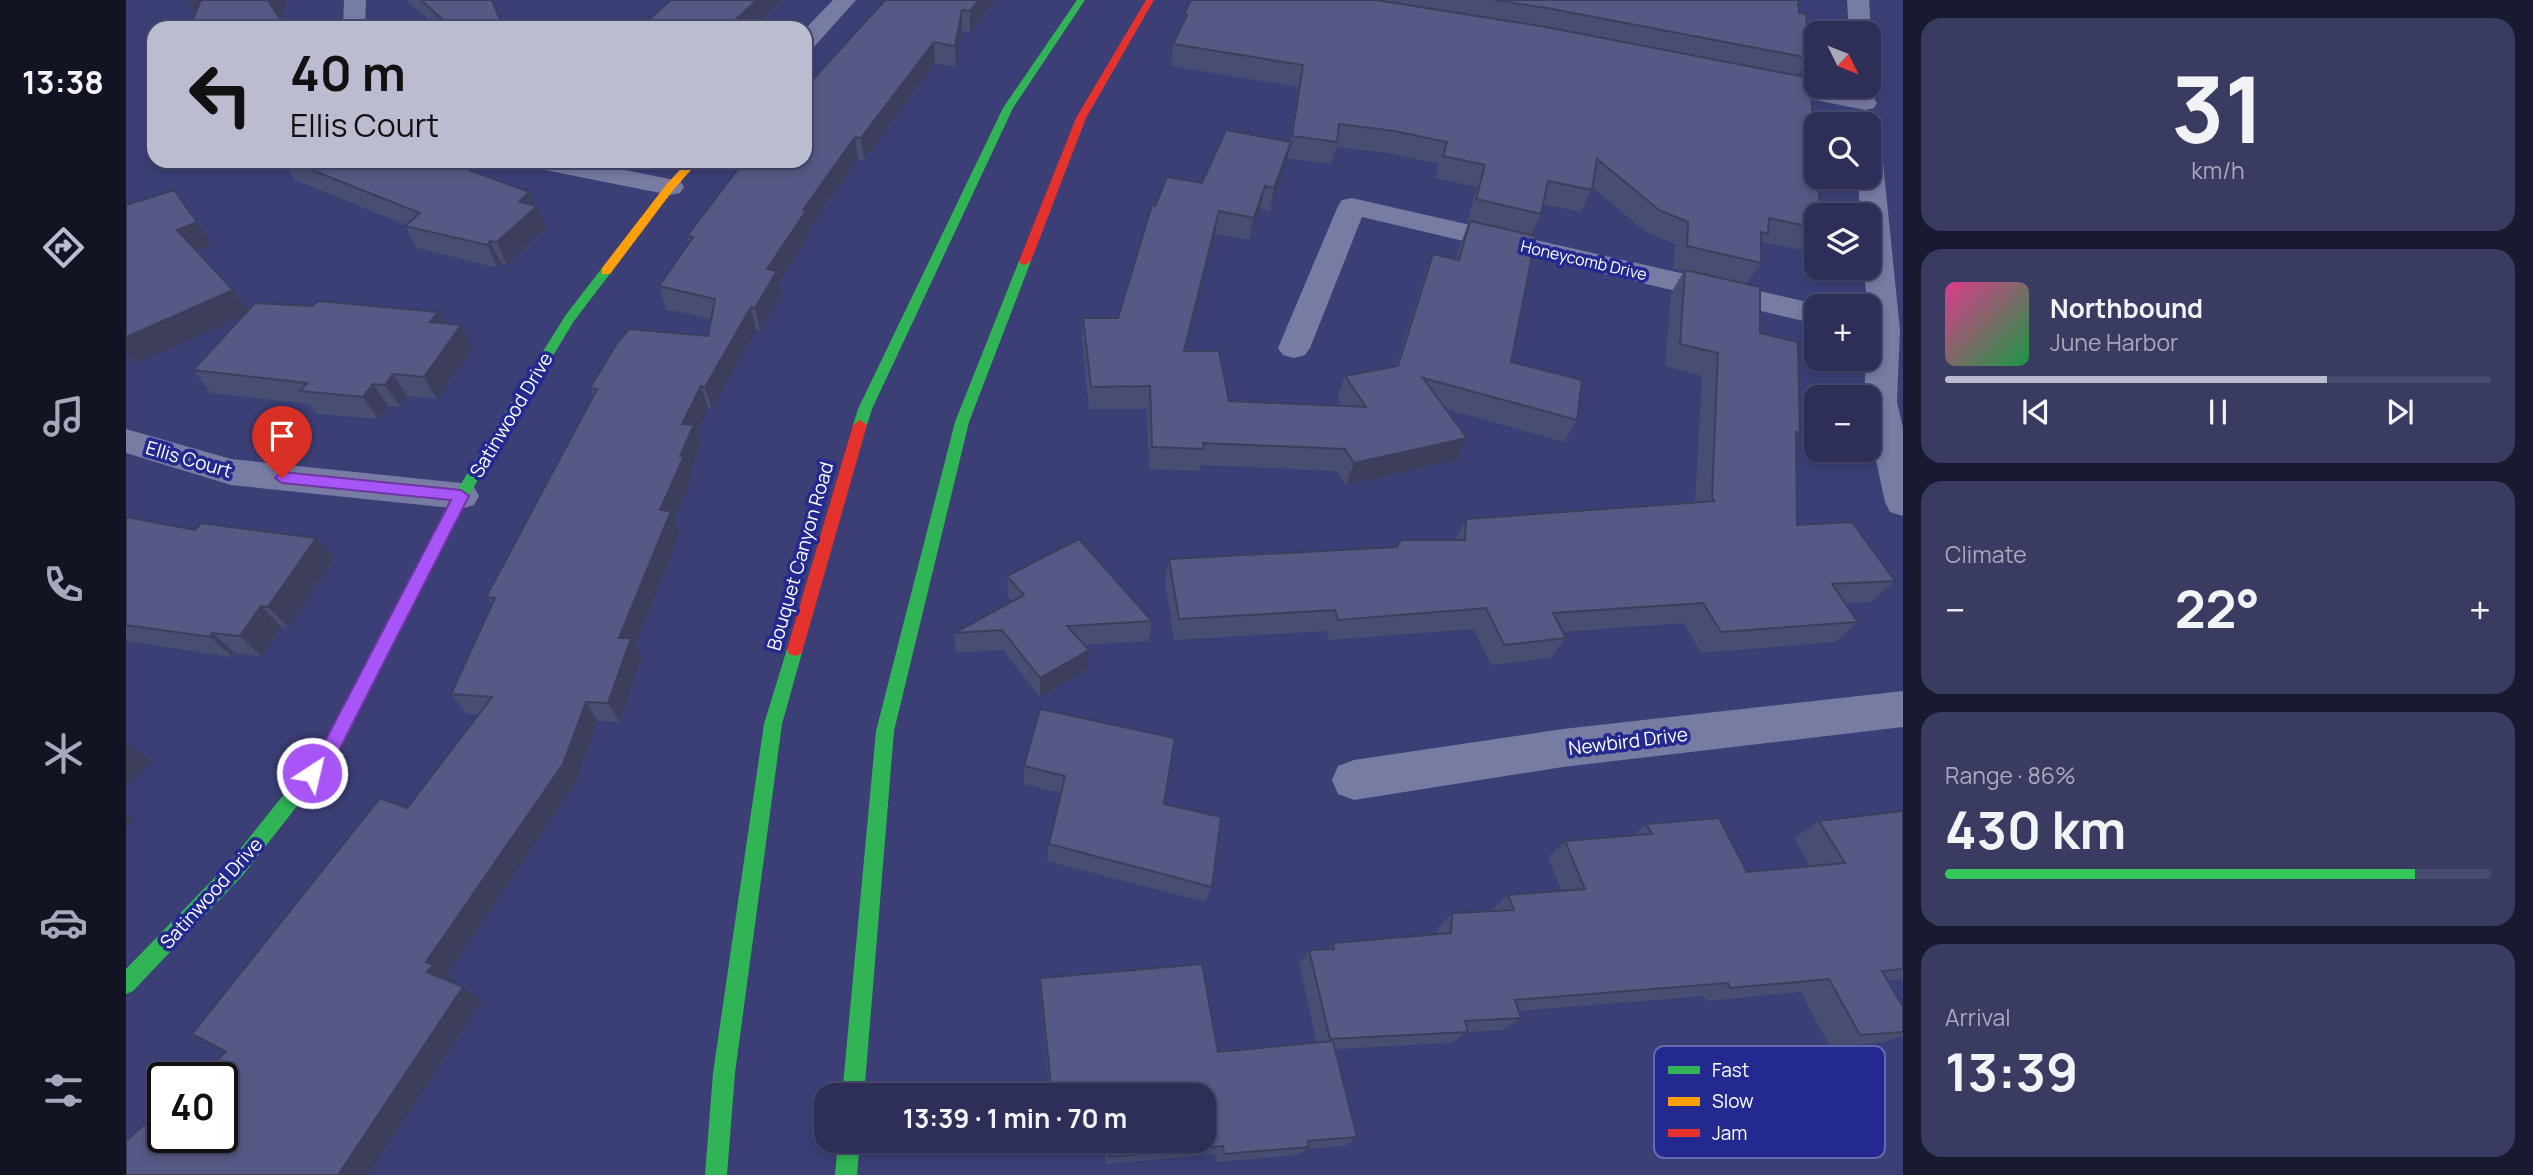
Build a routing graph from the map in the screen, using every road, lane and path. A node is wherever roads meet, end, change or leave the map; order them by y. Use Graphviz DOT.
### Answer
graph roads {
  1 [pos="355,0"];
  2 [pos="845,0"];
  3 [pos="1081,0"];
  4 [pos="1150,0"];
  5 [pos="1858,0"];
  6 [pos="354,21"];
  7 [pos="1859,21"];
  8 [pos="812,35"];
  9 [pos="1742,79"];
  10 [pos="1865,104"];
  11 [pos="575,168"];
  12 [pos="688,168"];
  13 [pos="670,187"];
  14 [pos="1871,189"];
  15 [pos="1875,294"];
  16 [pos="1804,311"];
  17 [pos="1294,348"];
  18 [pos="1879,371"];
  19 [pos="126,441"];
  20 [pos="461,496"];
  21 [pos="1903,502"];
  22 [pos="1903,709"];
  23 [pos="1354,780"];
  24 [pos="126,984"];
  25 [pos="854,1083"];
  26 [pos="848,1153"];
  27 [pos="716,1175"];
  28 [pos="846,1175"];
  1 -- 6 [label="street"];
  2 -- 8 [label="street"];
  3 -- 27 [label="main road, Bouquet Canyon Road"];
  4 -- 25 [label="main road"];
  5 -- 7 [label="street"];
  9 -- 10 [label="street"];
  11 -- 13 [label="street"];
  12 -- 13 [label="main road, Satinwood Drive"];
  13 -- 20 [label="main road, Satinwood Drive"];
  14 -- 15 [label="street"];
  16 -- 17 [label="street, Honeycomb Drive"];
  18 -- 21 [label="street"];
  19 -- 20 [label="street, Ellis Court"];
  20 -- 24 [label="main road, Satinwood Drive"];
  22 -- 23 [label="street, Newbird Drive"];
  26 -- 28 [label="main road"];
}
